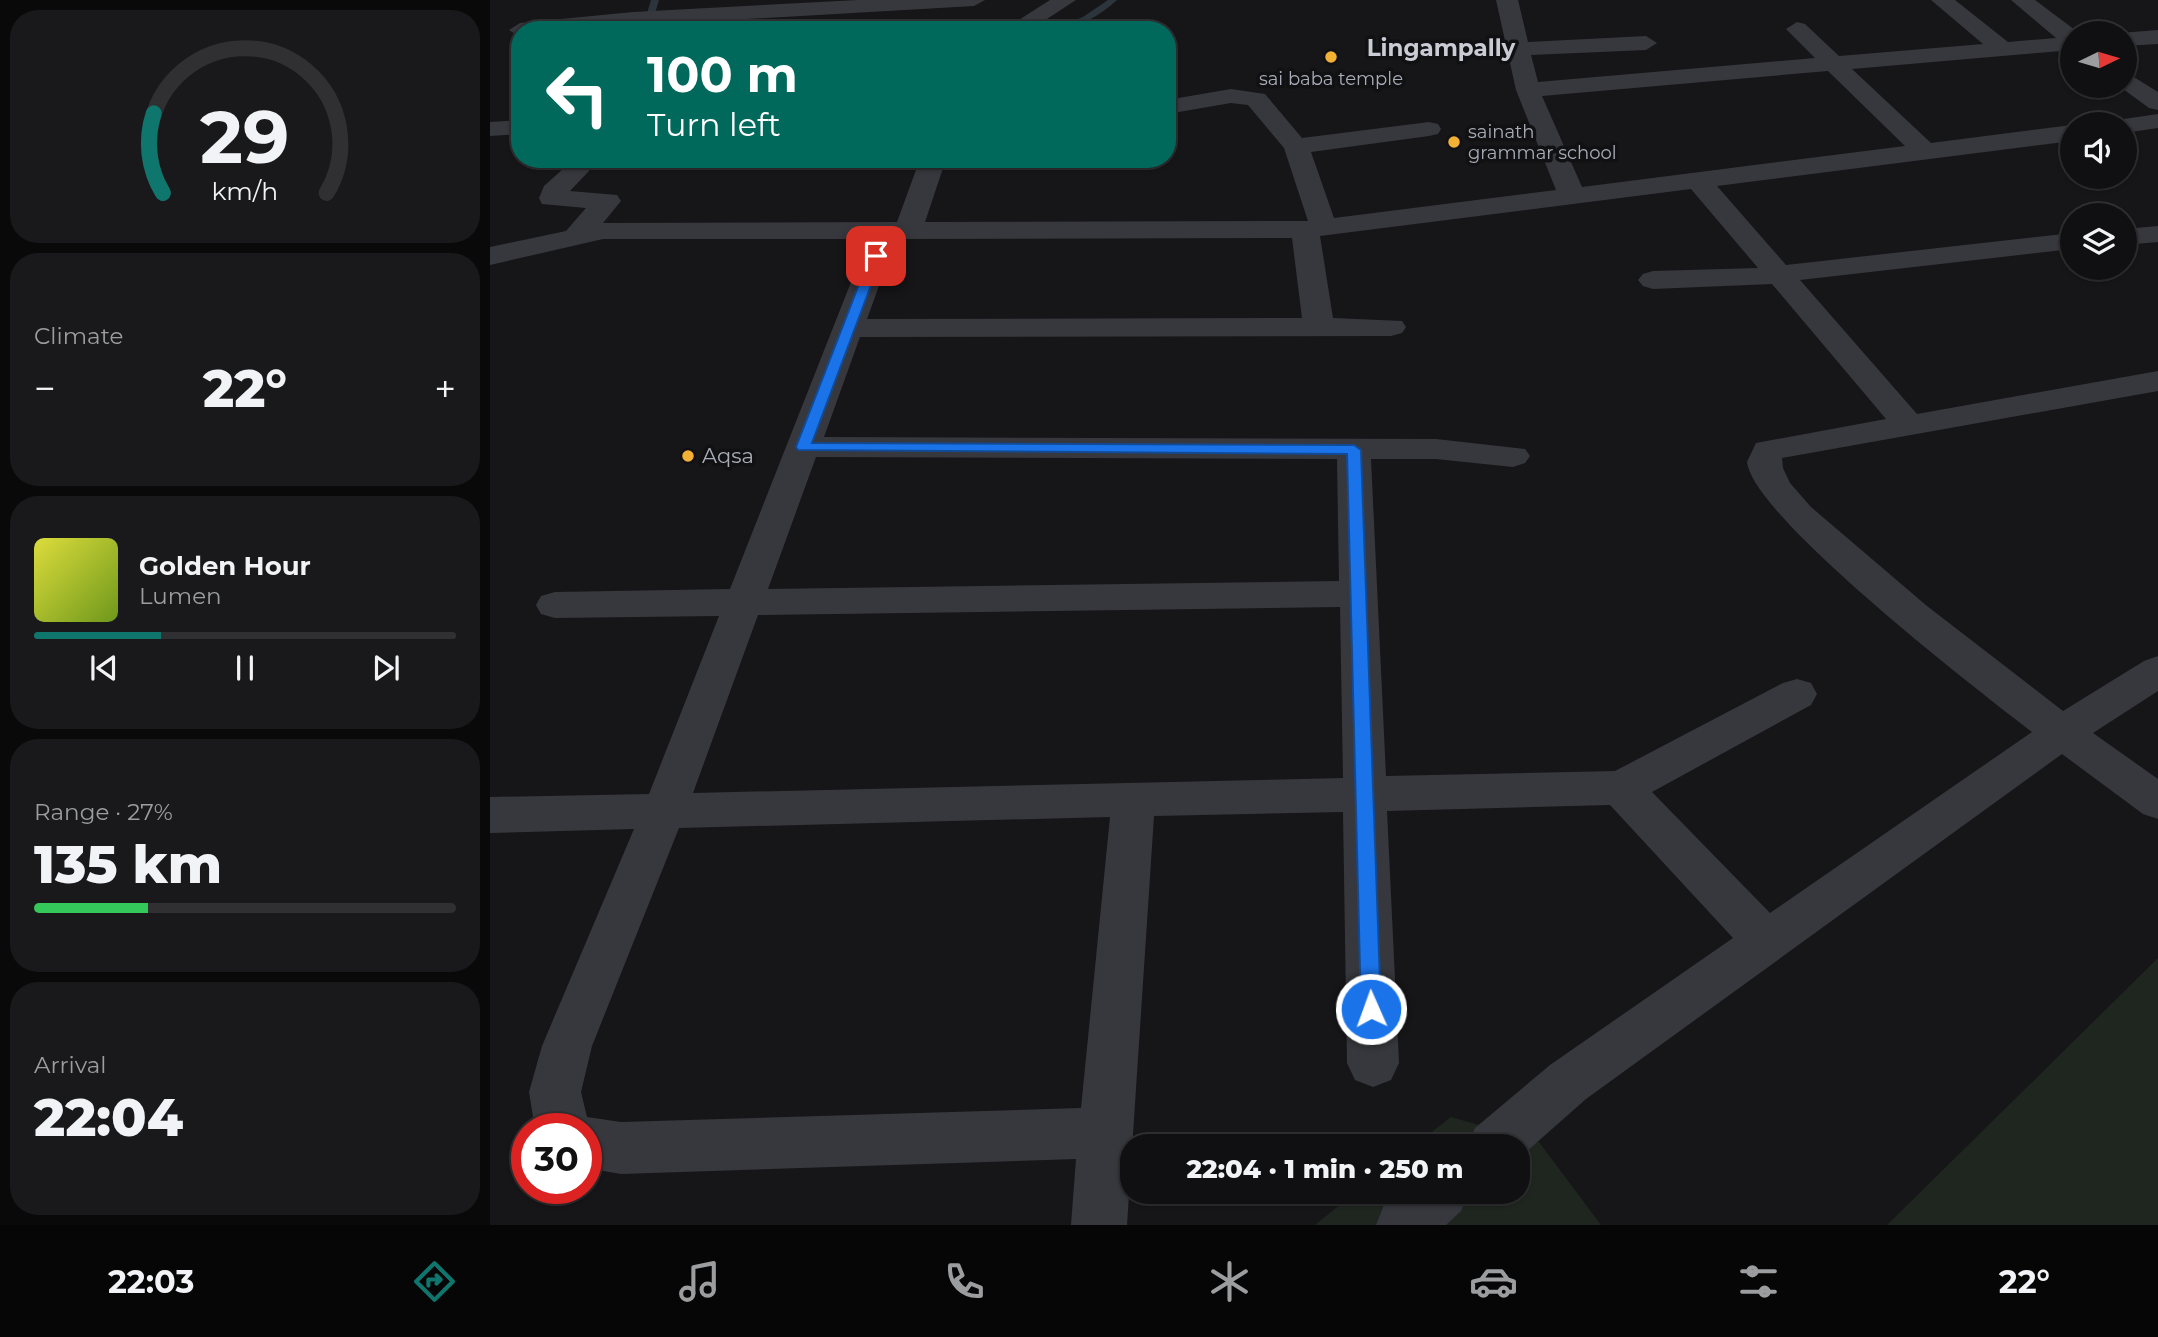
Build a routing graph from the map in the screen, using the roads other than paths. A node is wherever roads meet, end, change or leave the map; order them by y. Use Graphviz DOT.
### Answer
graph roads {
  1 [pos="974,0"];
  2 [pos="1065,0"];
  3 [pos="1942,0"];
  4 [pos="2022,0"];
  5 [pos="1508,4"];
  6 [pos="647,21"];
  7 [pos="1029,21"];
  8 [pos="1797,29"];
  9 [pos="2060,31"];
  10 [pos="2158,37"];
  11 [pos="2137,38"];
  12 [pos="1646,43"];
  13 [pos="2060,43"];
  14 [pos="1518,49"];
  15 [pos="2003,50"];
  16 [pos="1833,64"];
  17 [pos="2137,88"];
  18 [pos="1528,90"];
  19 [pos="2158,103"];
  20 [pos="1176,105"];
  21 [pos="2158,121"];
  22 [pos="2137,124"];
  23 [pos="511,128"];
  24 [pos="490,129"];
  25 [pos="1429,129"];
  26 [pos="2060,135"];
  27 [pos="1296,146"];
  28 [pos="1927,153"];
  29 [pos="576,168"];
  30 [pos="928,168"];
  31 [pos="1697,179"];
  32 [pos="1573,196"];
  33 [pos="1314,228"];
  34 [pos="897,231"];
  35 [pos="578,234"];
  36 [pos="2158,234"];
  37 [pos="2137,236"];
  38 [pos="2060,242"];
  39 [pos="490,256"];
  40 [pos="1775,273"];
  41 [pos="1653,280"];
  42 [pos="1391,327"];
  43 [pos="848,328"];
  44 [pos="1319,328"];
  45 [pos="2158,381"];
  46 [pos="1911,427"];
  47 [pos="803,447"];
  48 [pos="1354,450"];
  49 [pos="1513,456"];
  50 [pos="1359,594"];
  51 [pos="744,603"];
  52 [pos="555,606"];
  53 [pos="2158,671"];
  54 [pos="1797,694"];
  55 [pos="2060,733"];
  56 [pos="1621,788"];
  57 [pos="1365,795"];
  58 [pos="1133,802"];
  59 [pos="2158,802"];
  60 [pos="665,809"];
  61 [pos="490,815"];
  62 [pos="1766,942"];
  63 [pos="1373,1063"];
  64 [pos="558,1113"];
  65 [pos="1105,1133"];
  66 [pos="1508,1134"];
  67 [pos="602,1145"];
  68 [pos="1428,1204"];
  69 [pos="1099,1225"];
  70 [pos="1404,1225"];
  1 -- 6 [label="street"];
  2 -- 7 [label="street"];
  3 -- 15 [label="street"];
  4 -- 9 [label="street"];
  5 -- 14 [label="street"];
  8 -- 16 [label="street"];
  10 -- 11 [label="street"];
  12 -- 14 [label="street"];
  13 -- 15 [label="street"];
  14 -- 18 [label="street"];
  15 -- 16 [label="street"];
  16 -- 18 [label="street"];
  16 -- 28 [label="street"];
  17 -- 19 [label="street"];
  18 -- 32 [label="street"];
  20 -- 27 [label="street"];
  21 -- 22 [label="street"];
  23 -- 24 [label="street"];
  25 -- 27 [label="street"];
  26 -- 28 [label="street"];
  27 -- 33 [label="street"];
  28 -- 31 [label="street"];
  29 -- 35 [label="street"];
  30 -- 34 [label="street"];
  31 -- 32 [label="street"];
  31 -- 40 [label="street"];
  32 -- 33 [label="street"];
  33 -- 34 [label="street"];
  33 -- 44 [label="street"];
  34 -- 35 [label="street"];
  34 -- 43 [label="street"];
  35 -- 39 [label="street"];
  36 -- 37 [label="street"];
  38 -- 40 [label="street"];
  40 -- 41 [label="street"];
  40 -- 46 [label="street"];
  42 -- 44 [label="street"];
  43 -- 44 [label="street"];
  43 -- 47 [label="street"];
  45 -- 46 [label="street"];
  46 -- 55 [label="street"];
  47 -- 48 [label="street"];
  47 -- 51 [label="street"];
  48 -- 49 [label="street"];
  48 -- 50 [label="street"];
  50 -- 51 [label="street"];
  50 -- 57 [label="street"];
  51 -- 52 [label="street"];
  51 -- 60 [label="street"];
  53 -- 55 [label="street"];
  54 -- 56 [label="street"];
  55 -- 59 [label="street"];
  55 -- 62 [label="street"];
  56 -- 57 [label="street"];
  56 -- 62 [label="street"];
  57 -- 58 [label="street"];
  57 -- 63 [label="street"];
  58 -- 60 [label="street"];
  58 -- 65 [label="street"];
  60 -- 61 [label="street"];
  60 -- 64 [label="street"];
  62 -- 66 [label="street"];
  65 -- 67 [label="street"];
  65 -- 69 [label="street"];
  68 -- 70 [label="street"];
}
